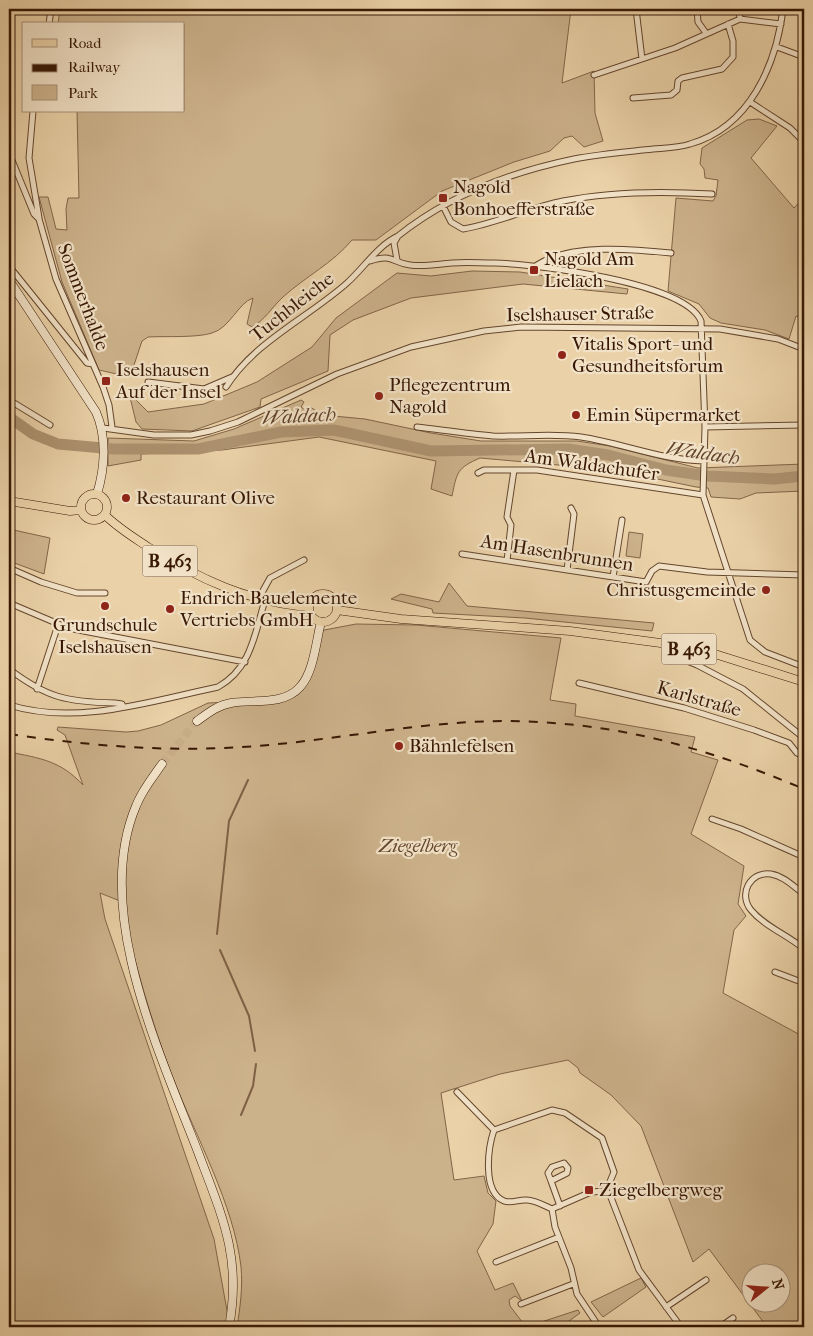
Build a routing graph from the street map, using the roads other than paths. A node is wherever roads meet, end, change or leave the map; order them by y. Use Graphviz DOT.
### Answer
graph roads {
  1 [pos="51,9"];
  2 [pos="636,9"];
  3 [pos="697,9"];
  4 [pos="739,9"];
  5 [pos="783,9"];
  6 [pos="740,19"];
  7 [pos="49,22"];
  8 [pos="728,24"];
  9 [pos="781,24"];
  10 [pos="706,33"];
  11 [pos="777,48"];
  12 [pos="804,57"];
  13 [pos="642,59"];
  14 [pos="594,75"];
  15 [pos="633,98"];
  16 [pos="750,102"];
  17 [pos="32,112"];
  18 [pos="804,142"];
  19 [pos="9,152"];
  20 [pos="712,194"];
  21 [pos="442,206"];
  22 [pos="39,219"];
  23 [pos="398,236"];
  24 [pos="671,253"];
  25 [pos="398,260"];
  26 [pos="370,261"];
  27 [pos="537,265"];
  28 [pos="9,266"];
  29 [pos="9,280"];
  30 [pos="701,328"];
  31 [pos="804,348"];
  32 [pos="94,364"];
  33 [pos="232,376"];
  34 [pos="148,382"];
  35 [pos="226,386"];
  36 [pos="9,400"];
  37 [pos="804,425"];
  38 [pos="50,426"];
  39 [pos="417,427"];
  40 [pos="705,427"];
  41 [pos="108,428"];
  42 [pos="704,461"];
  43 [pos="514,470"];
  44 [pos="478,473"];
  45 [pos="97,494"];
  46 [pos="703,495"];
  47 [pos="9,501"];
  48 [pos="571,508"];
  49 [pos="80,510"];
  50 [pos="105,516"];
  51 [pos="622,520"];
  52 [pos="462,554"];
  53 [pos="304,560"];
  54 [pos="507,561"];
  55 [pos="9,568"];
  56 [pos="567,570"];
  57 [pos="728,572"];
  58 [pos="804,575"];
  59 [pos="613,576"];
  60 [pos="105,593"];
  61 [pos="262,599"];
  62 [pos="9,603"];
  63 [pos="309,607"];
  64 [pos="337,610"];
  65 [pos="320,622"];
  66 [pos="58,626"];
  67 [pos="668,644"];
  68 [pos="245,662"];
  69 [pos="804,667"];
  70 [pos="9,669"];
  71 [pos="804,682"];
  72 [pos="579,683"];
  73 [pos="37,689"];
  74 [pos="9,705"];
  75 [pos="123,707"];
  76 [pos="198,721"];
  77 [pos="804,738"];
  78 [pos="804,756"];
  79 [pos="162,764"];
  80 [pos="712,819"];
  81 [pos="804,857"];
  82 [pos="804,894"];
  83 [pos="804,949"];
  84 [pos="775,972"];
  85 [pos="804,984"];
  86 [pos="457,1092"];
  87 [pos="494,1130"];
  88 [pos="551,1181"];
  89 [pos="606,1191"];
  90 [pos="560,1206"];
  91 [pos="552,1210"];
  92 [pos="559,1238"];
  93 [pos="496,1262"];
  94 [pos="706,1280"];
  95 [pos="573,1284"];
  96 [pos="521,1304"];
  97 [pos="666,1307"];
  98 [pos="733,1318"];
  99 [pos="229,1327"];
  100 [pos="599,1327"];
  101 [pos="680,1327"];
  102 [pos="720,1327"];
  1 -- 7 [label="street"];
  2 -- 13 [label="street"];
  3 -- 10 [label="street"];
  4 -- 6 [label="street"];
  5 -- 9 [label="street, Tuchbleiche"];
  6 -- 8 [label="street"];
  6 -- 9 [label="street"];
  8 -- 10 [label="street"];
  8 -- 15 [label="street"];
  9 -- 11 [label="street, Tuchbleiche"];
  10 -- 13 [label="street"];
  11 -- 12 [label="street"];
  11 -- 16 [label="street, Tuchbleiche"];
  13 -- 14 [label="street"];
  16 -- 18 [label="street"];
  16 -- 21 [label="street, Tuchbleiche"];
  17 -- 22 [label="street"];
  19 -- 22 [label="street, Sommerhalde"];
  20 -- 21 [label="street"];
  21 -- 23 [label="street, Tuchbleiche"];
  22 -- 32 [label="street, Sommerhalde"];
  23 -- 25 [label="street"];
  23 -- 26 [label="street, Tuchbleiche"];
  24 -- 27 [label="street"];
  25 -- 26 [label="street"];
  25 -- 27 [label="street"];
  26 -- 33 [label="street, Tuchbleiche"];
  27 -- 30 [label="street"];
  28 -- 32 [label="street"];
  29 -- 41 [label="street"];
  30 -- 31 [label="street, Iselshauser Straße"];
  30 -- 40 [label="street"];
  30 -- 41 [label="street, Iselshauser Straße"];
  32 -- 41 [label="street, Sommerhalde"];
  33 -- 34 [label="street, Tuchbleiche"];
  33 -- 35 [label="street, Tuchbleiche"];
  36 -- 38 [label="street"];
  37 -- 40 [label="street"];
  39 -- 42 [label="street"];
  40 -- 42 [label="street"];
  41 -- 45 [label="street"];
  42 -- 46 [label="street"];
  43 -- 44 [label="street, Am Waldachufer"];
  43 -- 46 [label="street, Am Waldachufer"];
  43 -- 54 [label="street"];
  45 -- 49 [label="main road"];
  45 -- 50 [label="main road"];
  46 -- 57 [label="street"];
  47 -- 49 [label="main road"];
  48 -- 56 [label="street"];
  49 -- 50 [label="main road"];
  50 -- 61 [label="main road, B 463"];
  51 -- 59 [label="street"];
  52 -- 54 [label="street, Am Hasenbrunnen"];
  53 -- 61 [label="street"];
  54 -- 56 [label="street, Am Hasenbrunnen"];
  55 -- 60 [label="street"];
  56 -- 59 [label="street, Am Hasenbrunnen"];
  57 -- 58 [label="street"];
  57 -- 59 [label="street, Am Hasenbrunnen"];
  57 -- 69 [label="street"];
  61 -- 63 [label="main road, B 463"];
  61 -- 68 [label="street"];
  62 -- 66 [label="street"];
  63 -- 64 [label="main road"];
  63 -- 65 [label="main road"];
  64 -- 65 [label="main road"];
  64 -- 67 [label="main road, B 463"];
  65 -- 76 [label="street"];
  66 -- 68 [label="street"];
  66 -- 73 [label="street"];
  67 -- 71 [label="main road, B 463"];
  67 -- 77 [label="street"];
  68 -- 75 [label="street"];
  70 -- 73 [label="street"];
  72 -- 78 [label="street, Karlstraße"];
  73 -- 75 [label="street"];
  74 -- 75 [label="street"];
  79 -- 99 [label="street"];
  80 -- 81 [label="street"];
  82 -- 83 [label="street"];
  84 -- 85 [label="street"];
  86 -- 87 [label="street"];
  87 -- 89 [label="street"];
  87 -- 91 [label="street"];
  88 -- 90 [label="street"];
  89 -- 90 [label="street"];
  89 -- 97 [label="street"];
  90 -- 91 [label="street"];
  91 -- 92 [label="street"];
  92 -- 93 [label="street"];
  92 -- 95 [label="street"];
  94 -- 97 [label="street"];
  95 -- 96 [label="street"];
  95 -- 100 [label="street"];
  97 -- 101 [label="street"];
  98 -- 102 [label="street"];
}
